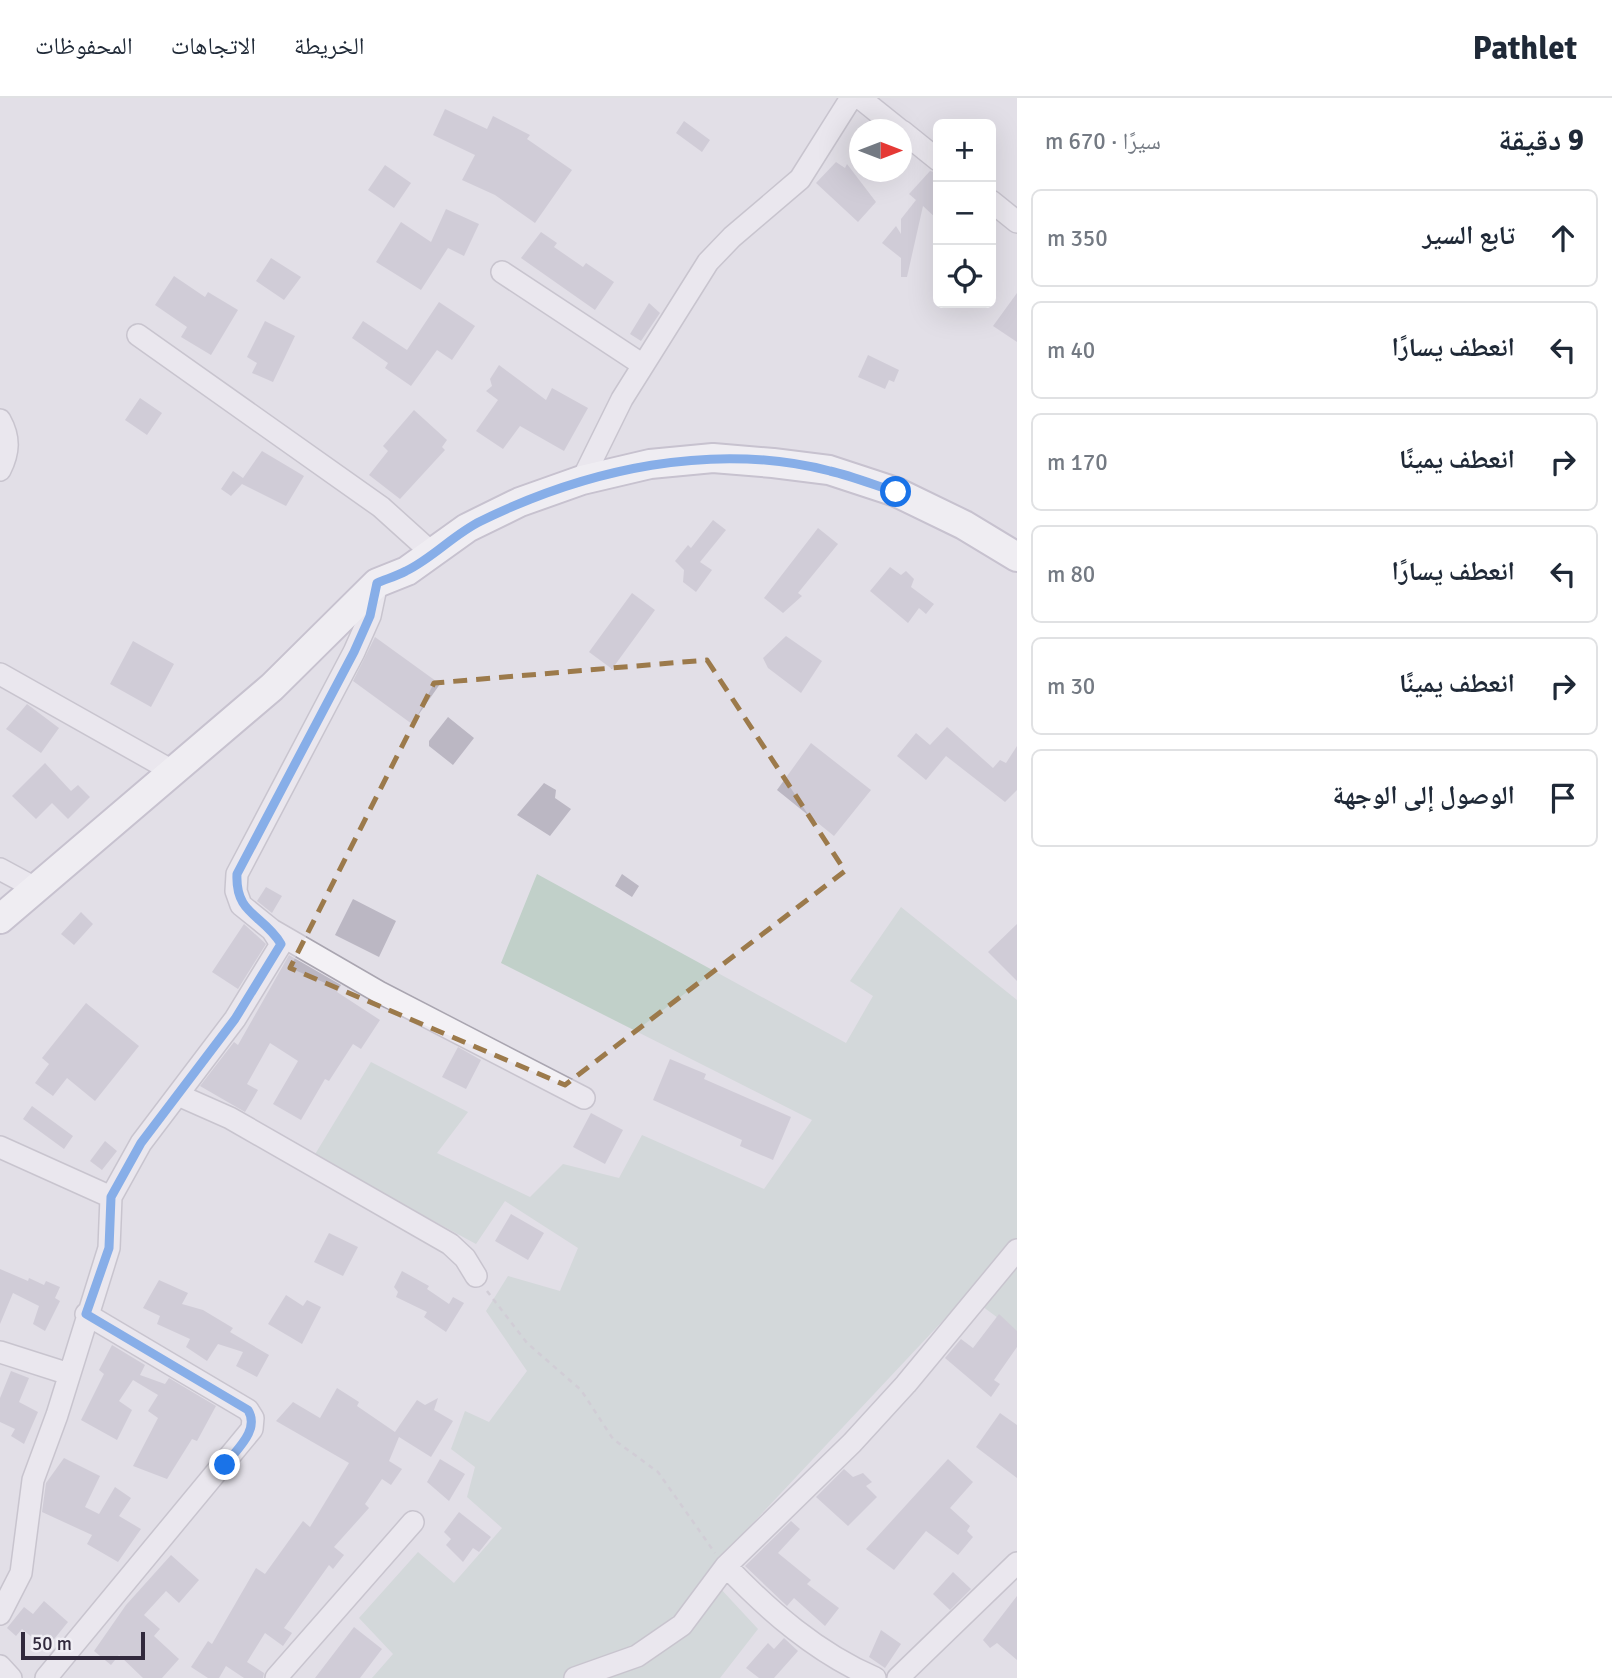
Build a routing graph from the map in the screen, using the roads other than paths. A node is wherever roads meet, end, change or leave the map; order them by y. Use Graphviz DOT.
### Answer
graph roads {
  1 [pos="852,98"];
  2 [pos="860,98"];
  3 [pos="887,119"];
  4 [pos="912,139"];
  5 [pos="933,156"];
  6 [pos="996,205"];
  7 [pos="1017,222"];
  8 [pos="502,272"];
  9 [pos="138,335"];
  10 [pos="643,365"];
  11 [pos="0,420"];
  12 [pos="0,470"];
  13 [pos="582,480"];
  14 [pos="432,553"];
  15 [pos="1017,557"];
  16 [pos="377,583"];
  17 [pos="0,674"];
  18 [pos="174,772"];
  19 [pos="0,869"];
  20 [pos="37,889"];
  21 [pos="0,919"];
  22 [pos="272,930"];
  23 [pos="178,1095"];
  24 [pos="584,1098"];
  25 [pos="0,1147"];
  26 [pos="111,1197"];
  27 [pos="1017,1250"];
  28 [pos="476,1276"];
  29 [pos="86,1314"];
  30 [pos="0,1352"];
  31 [pos="69,1374"];
  32 [pos="413,1522"];
  33 [pos="1017,1563"];
  34 [pos="726,1566"];
  35 [pos="0,1614"];
  36 [pos="0,1667"];
  37 [pos="11,1678"];
  38 [pos="46,1678"];
  39 [pos="276,1678"];
  40 [pos="575,1678"];
  41 [pos="875,1678"];
  42 [pos="898,1678"];
  1 -- 10 [label="street"];
  2 -- 3 [label="street"];
  4 -- 5 [label="street"];
  6 -- 7 [label="street"];
  8 -- 10 [label="street"];
  9 -- 14 [label="street"];
  10 -- 13 [label="street"];
  11 -- 12 [label="street"];
  13 -- 14 [label="main road"];
  13 -- 15 [label="main road"];
  14 -- 16 [label="main road"];
  16 -- 18 [label="main road"];
  16 -- 22 [label="street"];
  17 -- 18 [label="street"];
  18 -- 20 [label="main road"];
  19 -- 20 [label="street"];
  20 -- 21 [label="main road"];
  22 -- 23 [label="street"];
  22 -- 24 [label="street"];
  23 -- 26 [label="street"];
  23 -- 28 [label="street"];
  25 -- 26 [label="street"];
  26 -- 29 [label="street"];
  27 -- 34 [label="street"];
  29 -- 31 [label="street"];
  29 -- 38 [label="street"];
  30 -- 31 [label="street"];
  31 -- 35 [label="street"];
  32 -- 39 [label="street"];
  33 -- 42 [label="street"];
  34 -- 40 [label="street"];
  34 -- 41 [label="street"];
  36 -- 37 [label="street"];
}
